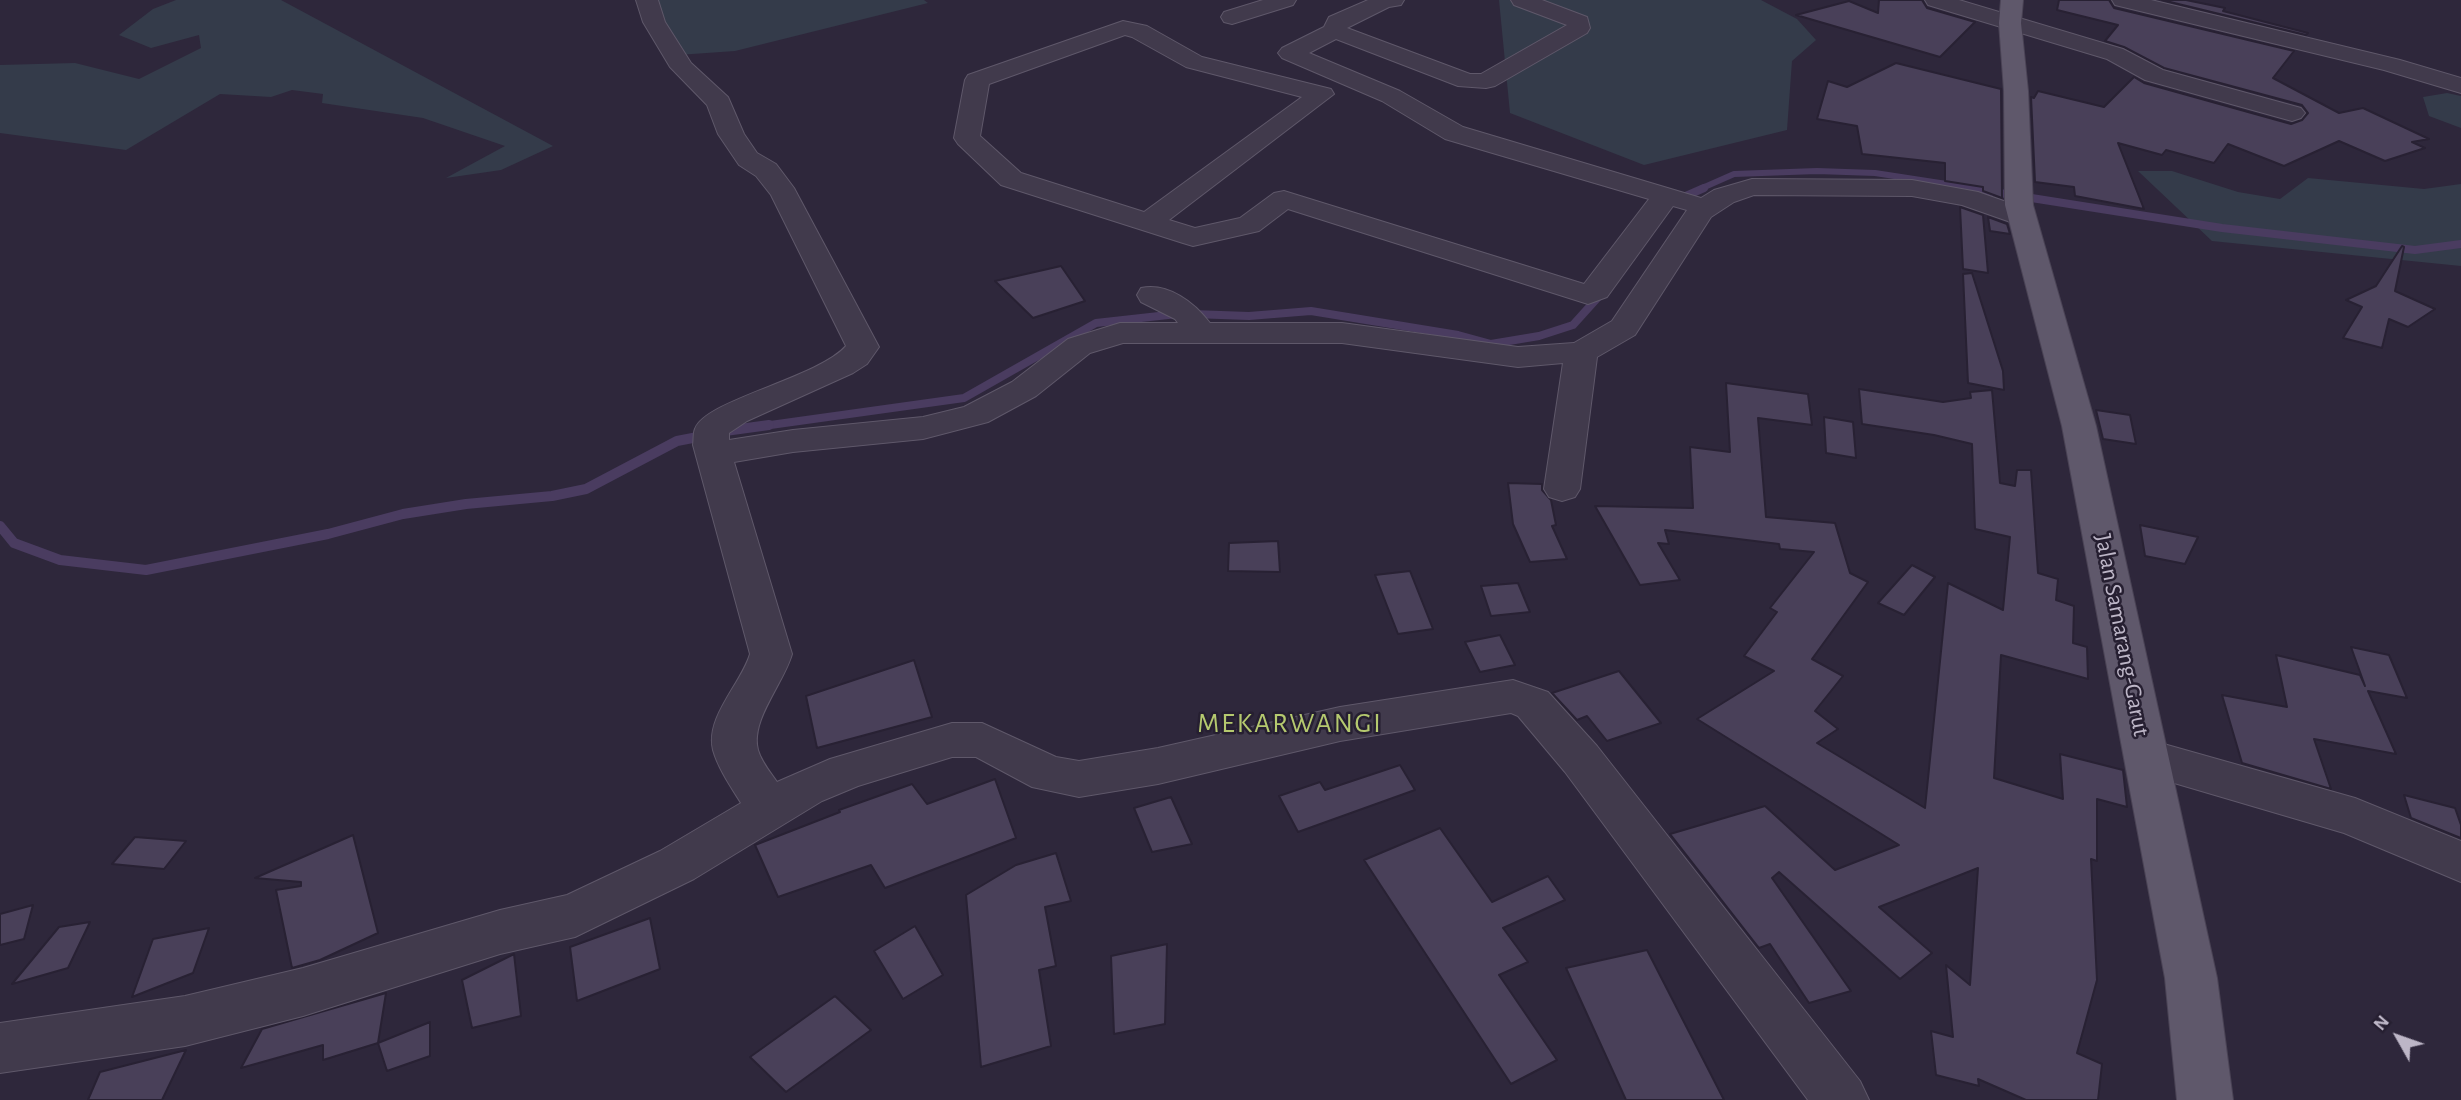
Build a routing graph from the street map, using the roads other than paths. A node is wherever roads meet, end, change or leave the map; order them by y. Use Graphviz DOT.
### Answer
graph roads {
  1 [pos="647,0"];
  2 [pos="1393,0"];
  3 [pos="1522,0"];
  4 [pos="1936,0"];
  5 [pos="2123,0"];
  6 [pos="1282,9"];
  7 [pos="2010,12"];
  8 [pos="1232,16"];
  9 [pos="1335,31"];
  10 [pos="2461,86"];
  11 [pos="2292,113"];
  12 [pos="1666,196"];
  13 [pos="2019,199"];
  14 [pos="1703,204"];
  15 [pos="1148,222"];
  16 [pos="1152,295"];
  17 [pos="1374,316"];
  18 [pos="1194,322"];
  19 [pos="1508,346"];
  20 [pos="1581,352"];
  21 [pos="712,443"];
  22 [pos="1562,489"];
  23 [pos="2146,757"];
  24 [pos="770,811"];
  25 [pos="2461,862"];
  26 [pos="0,1048"];
  27 [pos="1841,1100"];
  28 [pos="2205,1100"];
  1 -- 21 [label="street"];
  2 -- 9 [label="street"];
  3 -- 9 [label="street"];
  4 -- 7 [label="street"];
  5 -- 10 [label="street"];
  6 -- 8 [label="street"];
  7 -- 11 [label="street"];
  7 -- 13 [label="main road, Jalan Samarang-Garut"];
  9 -- 12 [label="street"];
  12 -- 14 [label="street"];
  12 -- 15 [label="street"];
  13 -- 14 [label="street"];
  13 -- 23 [label="main road, Jalan Samarang-Garut"];
  14 -- 20 [label="street"];
  15 -- 15 [label="street"];
  16 -- 18 [label="street"];
  17 -- 19 [label="street"];
  18 -- 19 [label="street"];
  18 -- 21 [label="street"];
  19 -- 20 [label="street"];
  20 -- 22 [label="street"];
  21 -- 24 [label="street"];
  23 -- 25 [label="street"];
  23 -- 28 [label="main road, Jalan Samarang-Garut"];
  24 -- 26 [label="street"];
  24 -- 27 [label="street"];
}
